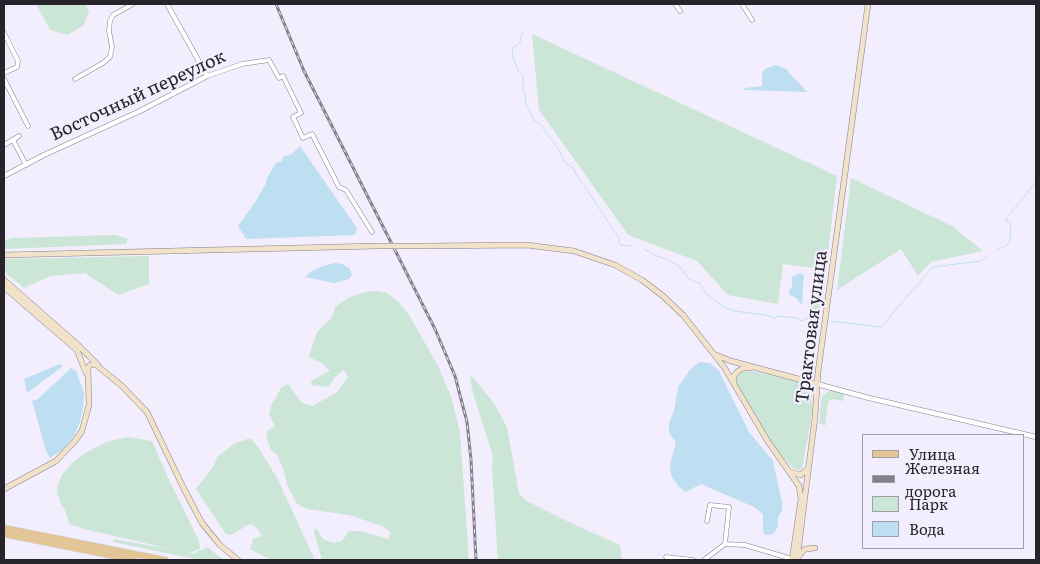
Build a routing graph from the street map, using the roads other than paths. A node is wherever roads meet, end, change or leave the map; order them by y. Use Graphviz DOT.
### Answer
graph roads {
  1 [pos="133,4"];
  2 [pos="167,4"];
  3 [pos="676,4"];
  4 [pos="742,4"];
  5 [pos="868,4"];
  6 [pos="680,11"];
  7 [pos="752,20"];
  8 [pos="4,33"];
  9 [pos="4,73"];
  10 [pos="207,76"];
  11 [pos="4,79"];
  12 [pos="75,79"];
  13 [pos="28,126"];
  14 [pos="19,136"];
  15 [pos="13,140"];
  16 [pos="4,145"];
  17 [pos="26,165"];
  18 [pos="4,176"];
  19 [pos="372,232"];
  20 [pos="4,255"];
  21 [pos="4,280"];
  22 [pos="4,287"];
  23 [pos="21,299"];
  24 [pos="66,337"];
  25 [pos="712,352"];
  26 [pos="102,369"];
  27 [pos="765,370"];
  28 [pos="88,379"];
  29 [pos="817,384"];
  30 [pos="735,385"];
  31 [pos="1023,434"];
  32 [pos="808,466"];
  33 [pos="790,471"];
  34 [pos="4,489"];
  35 [pos="707,521"];
  36 [pos="4,528"];
  37 [pos="4,534"];
  38 [pos="725,544"];
  39 [pos="815,548"];
  40 [pos="666,557"];
  41 [pos="134,560"];
  42 [pos="165,560"];
  43 [pos="238,560"];
  44 [pos="693,560"];
  45 [pos="704,560"];
  46 [pos="794,560"];
  1 -- 12 [label="street"];
  2 -- 10 [label="street"];
  3 -- 6 [label="street"];
  4 -- 7 [label="street"];
  5 -- 29 [label="main road, Трактовая улица"];
  8 -- 9 [label="street"];
  10 -- 17 [label="street, Восточный переулок"];
  10 -- 19 [label="street, Восточный переулок"];
  11 -- 13 [label="street"];
  14 -- 15 [label="street"];
  15 -- 16 [label="street"];
  15 -- 17 [label="street"];
  17 -- 18 [label="street, Восточный переулок"];
  20 -- 25 [label="main road, bridge"];
  21 -- 23 [label="main road"];
  22 -- 23 [label="main road"];
  23 -- 24 [label="main road"];
  24 -- 26 [label="main road"];
  24 -- 28 [label="main road"];
  25 -- 27 [label="main road"];
  25 -- 30 [label="main road"];
  26 -- 28 [label="main road"];
  26 -- 43 [label="main road"];
  27 -- 29 [label="main road"];
  27 -- 30 [label="main road"];
  28 -- 34 [label="main road"];
  29 -- 31 [label="street"];
  29 -- 32 [label="main road, Трактовая улица"];
  30 -- 33 [label="main road"];
  32 -- 33 [label="main road"];
  32 -- 46 [label="main road, Трактовая улица"];
  33 -- 46 [label="main road"];
  35 -- 38 [label="street"];
  36 -- 42 [label="main road"];
  37 -- 41 [label="main road"];
  38 -- 45 [label="street"];
  38 -- 46 [label="street"];
  39 -- 46 [label="main road"];
  40 -- 44 [label="street"];
}
